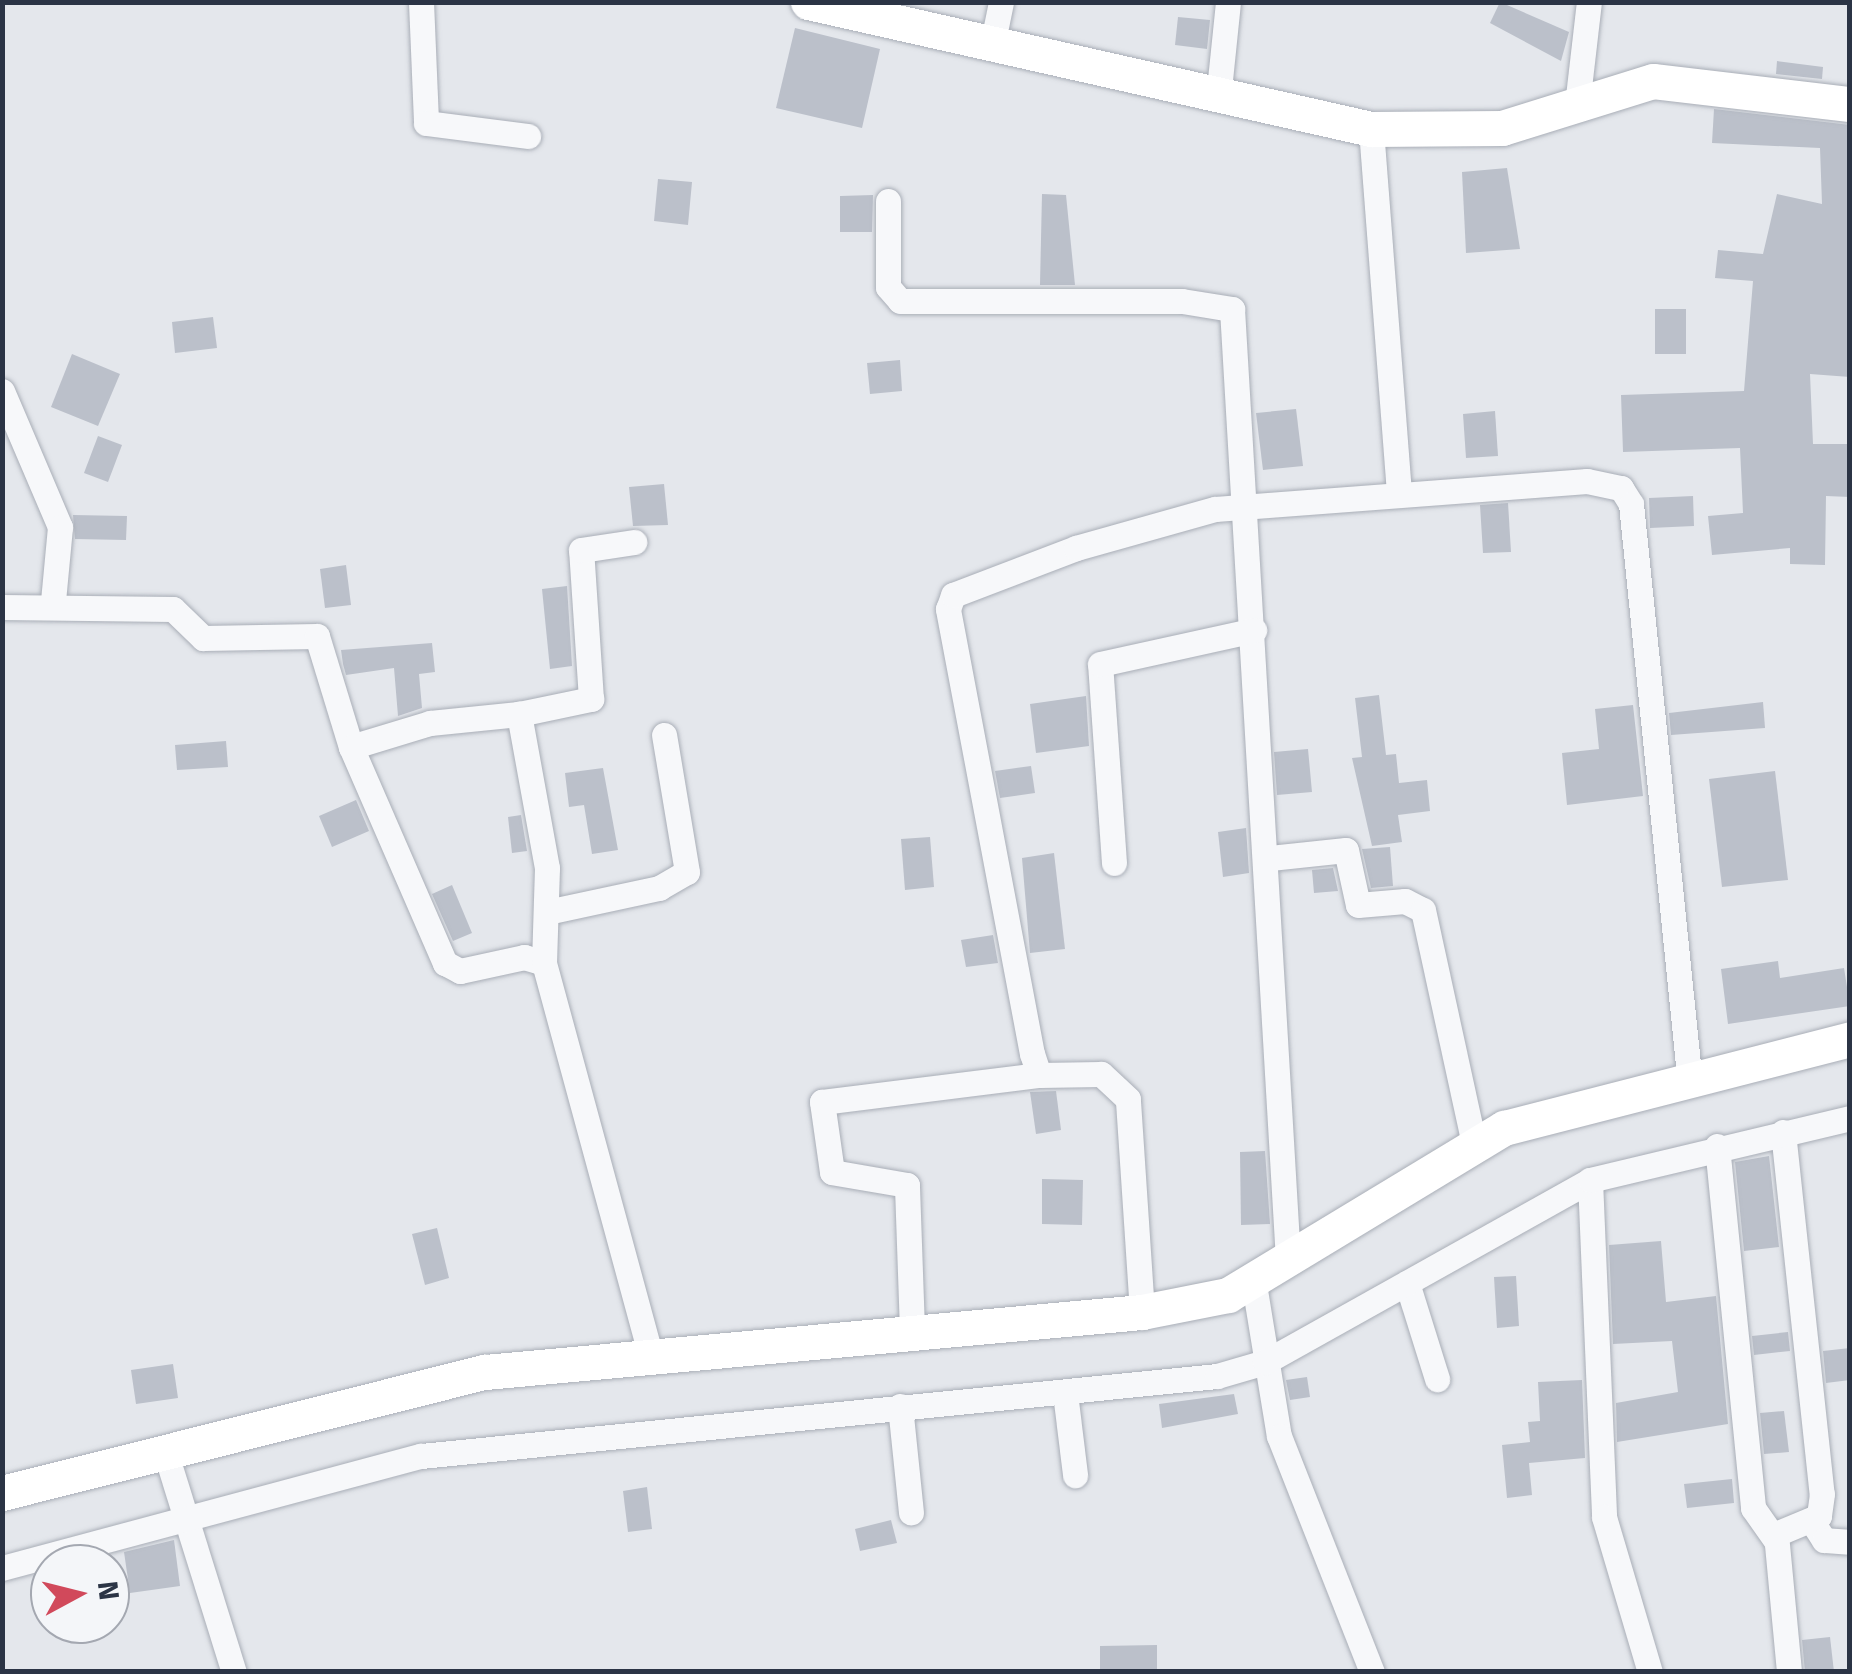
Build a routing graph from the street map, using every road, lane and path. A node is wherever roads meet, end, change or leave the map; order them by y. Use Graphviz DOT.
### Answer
graph roads {
  1 [pos="422,2"];
  2 [pos="808,2"];
  3 [pos="1001,2"];
  4 [pos="1228,2"];
  5 [pos="1589,2"];
  6 [pos="992,46"];
  7 [pos="1218,99"];
  8 [pos="1850,104"];
  9 [pos="1576,106"];
  10 [pos="1371,129"];
  11 [pos="528,136"];
  12 [pos="888,201"];
  13 [pos="2,391"];
  14 [pos="1399,493"];
  15 [pos="1250,506"];
  16 [pos="634,542"];
  17 [pos="53,601"];
  18 [pos="2,607"];
  19 [pos="1254,630"];
  20 [pos="519,714"];
  21 [pos="664,735"];
  22 [pos="351,747"];
  23 [pos="1270,858"];
  24 [pos="1114,864"];
  25 [pos="547,912"];
  26 [pos="544,963"];
  27 [pos="1850,1039"];
  28 [pos="1689,1074"];
  29 [pos="1039,1075"];
  30 [pos="1850,1118"];
  31 [pos="1783,1132"];
  32 [pos="1474,1143"];
  33 [pos="1717,1146"];
  34 [pos="1590,1180"];
  35 [pos="1288,1259"];
  36 [pos="1407,1283"];
  37 [pos="1254,1284"];
  38 [pos="1142,1312"];
  39 [pos="912,1330"];
  40 [pos="649,1350"];
  41 [pos="1266,1355"];
  42 [pos="1437,1379"];
  43 [pos="1065,1394"];
  44 [pos="900,1406"];
  45 [pos="1074,1475"];
  46 [pos="178,1489"];
  47 [pos="2,1493"];
  48 [pos="911,1512"];
  49 [pos="1811,1520"];
  50 [pos="1776,1540"];
  51 [pos="1850,1542"];
  52 [pos="2,1568"];
  53 [pos="234,1672"];
  54 [pos="1372,1672"];
  55 [pos="1650,1672"];
  56 [pos="1789,1672"];
  1 -- 11 [label="street"];
  2 -- 6 [label="main road"];
  3 -- 6 [label="street"];
  4 -- 7 [label="street"];
  5 -- 9 [label="street"];
  6 -- 7 [label="main road"];
  7 -- 10 [label="main road"];
  8 -- 9 [label="main road"];
  9 -- 10 [label="main road"];
  10 -- 14 [label="street"];
  12 -- 15 [label="street"];
  13 -- 17 [label="street"];
  14 -- 15 [label="street"];
  14 -- 28 [label="street"];
  15 -- 19 [label="street"];
  15 -- 29 [label="street"];
  16 -- 20 [label="street"];
  17 -- 18 [label="street"];
  17 -- 22 [label="street"];
  19 -- 23 [label="street"];
  19 -- 24 [label="street"];
  20 -- 22 [label="street"];
  20 -- 25 [label="street"];
  21 -- 25 [label="street"];
  22 -- 26 [label="street"];
  23 -- 32 [label="street"];
  23 -- 35 [label="street"];
  25 -- 26 [label="street"];
  26 -- 40 [label="street"];
  27 -- 28 [label="main road"];
  28 -- 32 [label="main road"];
  29 -- 38 [label="street"];
  29 -- 39 [label="street"];
  30 -- 31 [label="street"];
  31 -- 33 [label="street"];
  31 -- 49 [label="street"];
  32 -- 35 [label="main road"];
  33 -- 34 [label="street"];
  33 -- 50 [label="street"];
  34 -- 36 [label="street"];
  34 -- 55 [label="street"];
  35 -- 37 [label="main road"];
  36 -- 41 [label="street"];
  36 -- 42 [label="street"];
  37 -- 38 [label="main road"];
  37 -- 41 [label="street"];
  38 -- 39 [label="main road"];
  39 -- 40 [label="main road"];
  40 -- 46 [label="main road"];
  41 -- 43 [label="street"];
  41 -- 54 [label="street"];
  43 -- 44 [label="street"];
  43 -- 45 [label="street"];
  44 -- 46 [label="street"];
  44 -- 48 [label="street"];
  46 -- 47 [label="main road"];
  46 -- 52 [label="street"];
  46 -- 53 [label="street"];
  49 -- 50 [label="street"];
  49 -- 51 [label="street"];
  50 -- 56 [label="street"];
}
